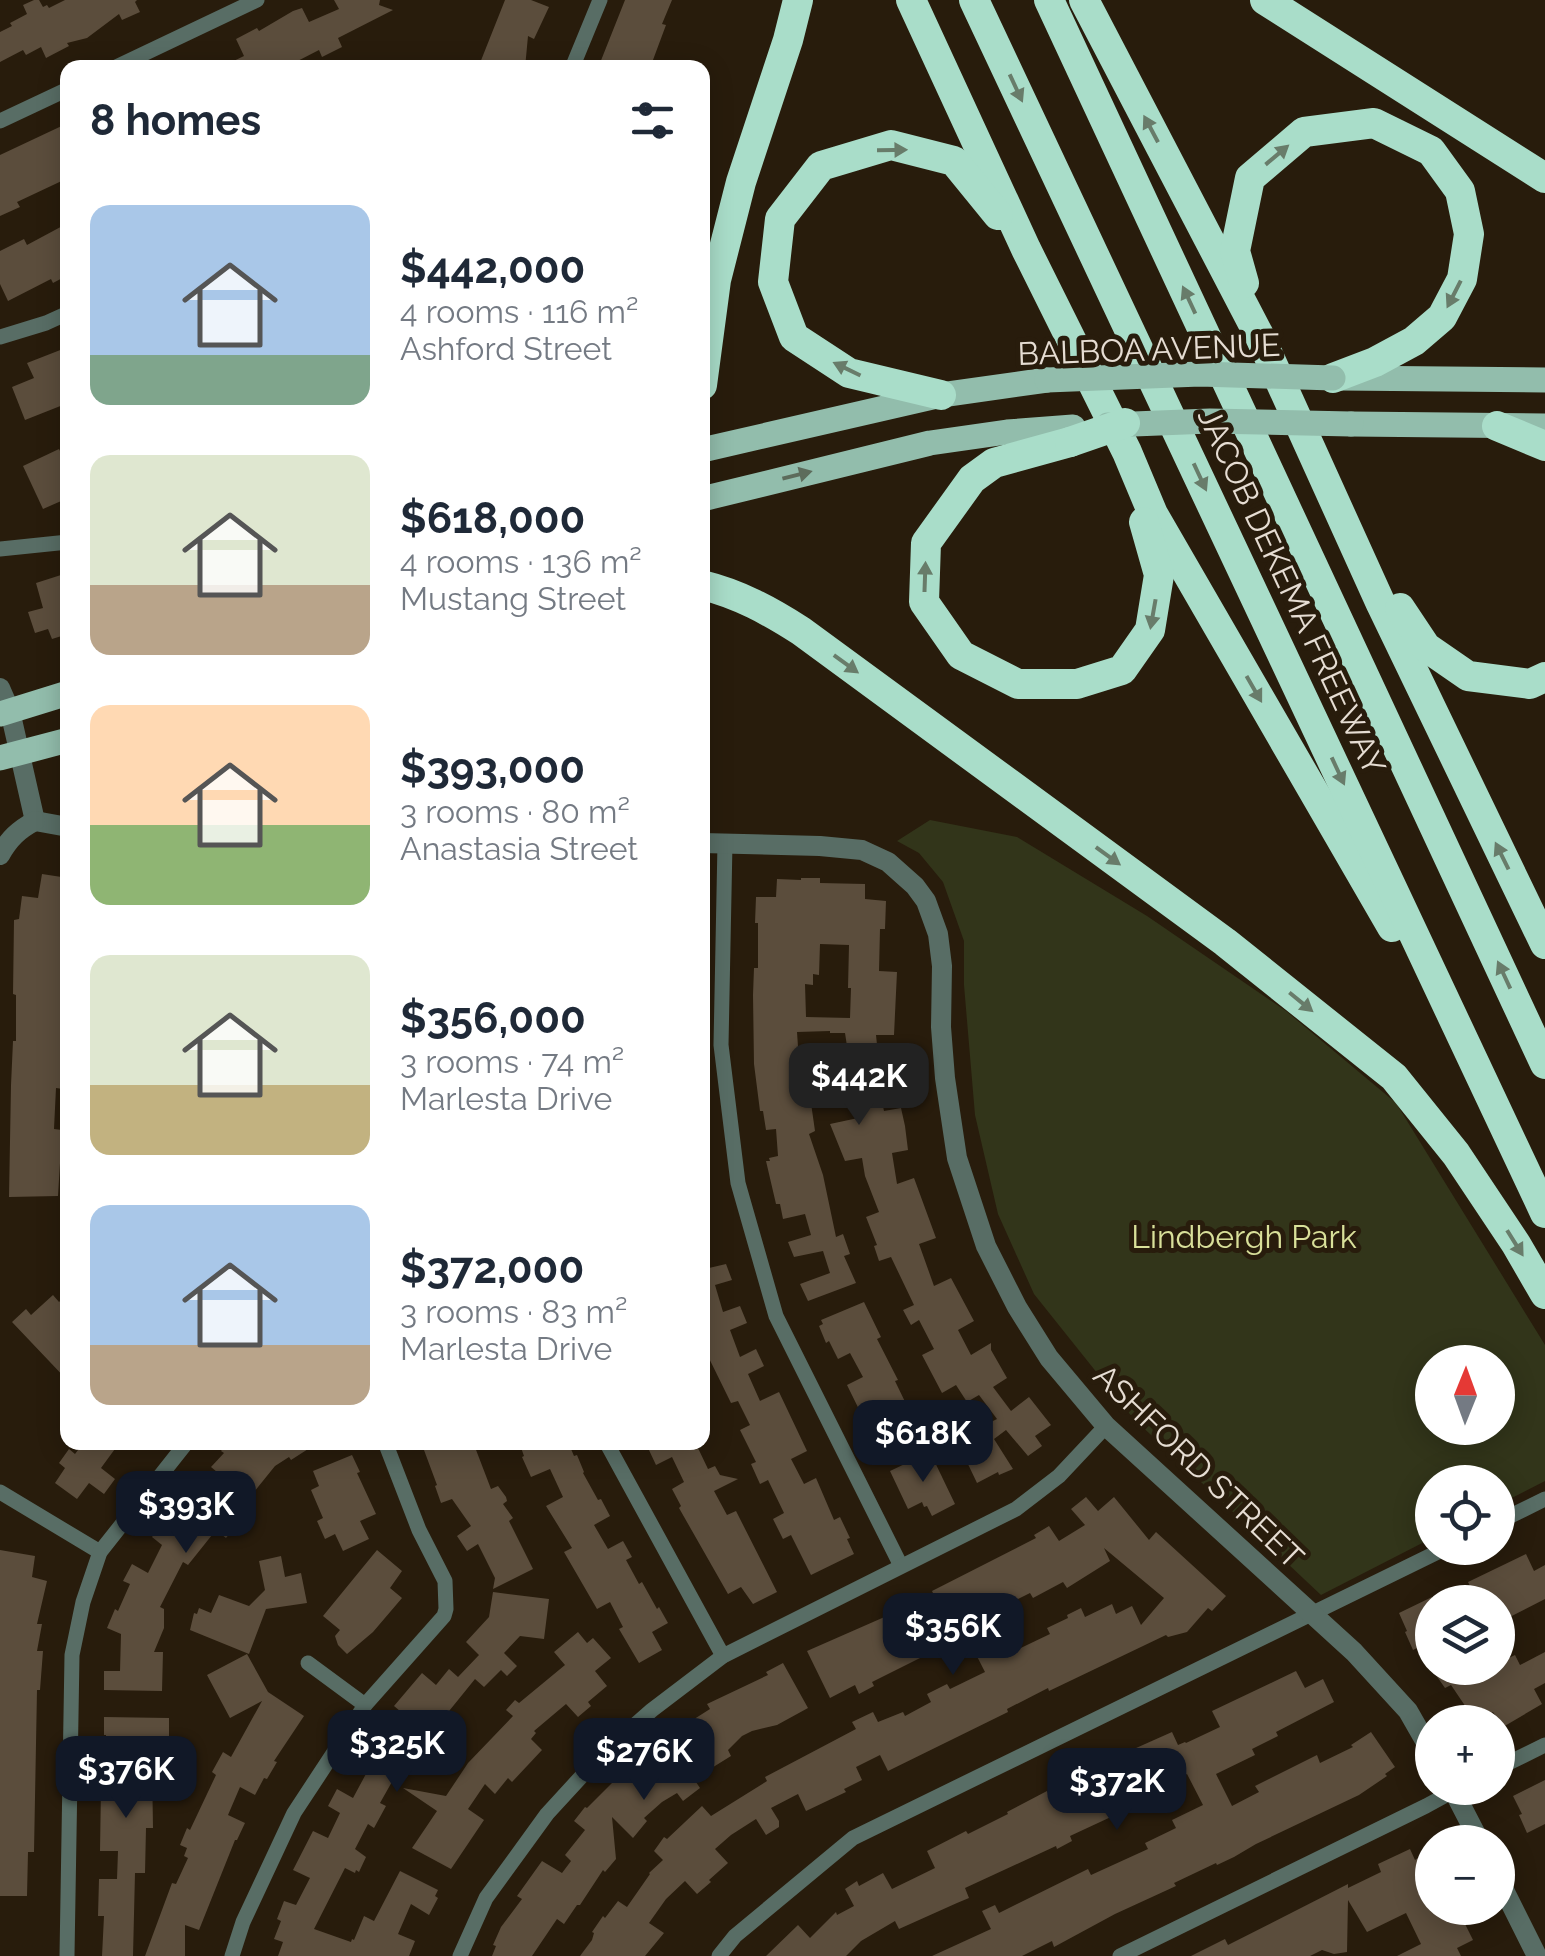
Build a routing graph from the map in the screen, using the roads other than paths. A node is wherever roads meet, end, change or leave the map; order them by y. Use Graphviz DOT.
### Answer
graph roads {
  1 [pos="257,0"];
  2 [pos="600,0"];
  3 [pos="798,0"];
  4 [pos="911,0"];
  5 [pos="974,0"];
  6 [pos="1049,0"];
  7 [pos="1084,0"];
  8 [pos="1264,0"];
  9 [pos="131,60"];
  10 [pos="575,60"];
  11 [pos="60,94"];
  12 [pos="0,121"];
  13 [pos="1545,178"];
  14 [pos="1026,249"];
  15 [pos="60,317"];
  16 [pos="710,325"];
  17 [pos="0,337"];
  18 [pos="1261,339"];
  19 [pos="1333,378"];
  20 [pos="1545,380"];
  21 [pos="941,394"];
  22 [pos="1496,426"];
  23 [pos="1545,426"];
  24 [pos="1072,435"];
  25 [pos="1126,438"];
  26 [pos="1545,446"];
  27 [pos="710,448"];
  28 [pos="710,497"];
  29 [pos="1346,524"];
  30 [pos="60,543"];
  31 [pos="0,549"];
  32 [pos="710,587"];
  33 [pos="1545,677"];
  34 [pos="60,694"];
  35 [pos="3,704"];
  36 [pos="60,742"];
  37 [pos="10,756"];
  38 [pos="35,820"];
  39 [pos="60,825"];
  40 [pos="710,843"];
  41 [pos="725,844"];
  42 [pos="0,855"];
  43 [pos="1545,944"];
  44 [pos="1545,1064"];
  45 [pos="1496,1108"];
  46 [pos="1545,1213"];
  47 [pos="1545,1294"];
  48 [pos="1106,1426"];
  49 [pos="181,1450"];
  50 [pos="388,1450"];
  51 [pos="610,1450"];
  52 [pos="0,1492"];
  53 [pos="1545,1500"];
  54 [pos="1515,1514"];
  55 [pos="100,1552"];
  56 [pos="1415,1563"];
  57 [pos="901,1566"];
  58 [pos="1310,1614"];
  59 [pos="723,1656"];
  60 [pos="308,1663"];
  61 [pos="365,1705"];
  62 [pos="1415,1723"];
  63 [pos="1545,1745"];
  64 [pos="1515,1760"];
  65 [pos="1428,1805"];
  66 [pos="1515,1913"];
  67 [pos="67,1956"];
  68 [pos="232,1956"];
  69 [pos="460,1956"];
  70 [pos="719,1956"];
  71 [pos="1120,1956"];
  72 [pos="1536,1956"];
  1 -- 9 [label="street"];
  2 -- 10 [label="street"];
  3 -- 16 [label="highway"];
  4 -- 14 [label="highway"];
  5 -- 45 [label="highway, JACOB DEKEMA FREEWAY, one-way"];
  44 -- 6 [label="highway, JACOB DEKEMA FREEWAY, one-way"];
  18 -- 7 [label="highway, one-way"];
  8 -- 13 [label="highway"];
  11 -- 12 [label="street"];
  21 -- 14 [label="highway, one-way"];
  14 -- 25 [label="highway"];
  15 -- 17 [label="street"];
  18 -- 19 [label="highway, one-way"];
  18 -- 29 [label="highway"];
  19 -- 20 [label="main road, BALBOA AVENUE"];
  19 -- 21 [label="main road, BALBOA AVENUE, bridge"];
  21 -- 27 [label="main road, BALBOA AVENUE"];
  22 -- 23 [label="main road"];
  22 -- 25 [label="main road, bridge"];
  22 -- 26 [label="highway"];
  24 -- 25 [label="highway, bridge"];
  25 -- 24 [label="highway, one-way"];
  28 -- 24 [label="main road, one-way"];
  25 -- 45 [label="highway, one-way"];
  29 -- 33 [label="highway"];
  43 -- 29 [label="highway, one-way"];
  30 -- 31 [label="street"];
  32 -- 47 [label="highway, one-way"];
  34 -- 35 [label="main road"];
  35 -- 37 [label="street"];
  36 -- 37 [label="main road"];
  37 -- 38 [label="street"];
  38 -- 39 [label="street"];
  38 -- 42 [label="street"];
  40 -- 41 [label="street"];
  41 -- 48 [label="street, ASHFORD STREET"];
  41 -- 57 [label="street"];
  45 -- 46 [label="highway, JACOB DEKEMA FREEWAY"];
  48 -- 57 [label="street"];
  48 -- 58 [label="street, ASHFORD STREET"];
  49 -- 55 [label="street"];
  50 -- 61 [label="street"];
  51 -- 59 [label="street"];
  52 -- 55 [label="street"];
  53 -- 54 [label="street"];
  55 -- 67 [label="street"];
  56 -- 58 [label="street"];
  57 -- 59 [label="street"];
  58 -- 62 [label="street, ASHFORD STREET"];
  58 -- 70 [label="street"];
  59 -- 69 [label="street"];
  60 -- 61 [label="street"];
  61 -- 68 [label="street"];
  63 -- 64 [label="street"];
  65 -- 71 [label="street"];
  66 -- 72 [label="street"];
}
